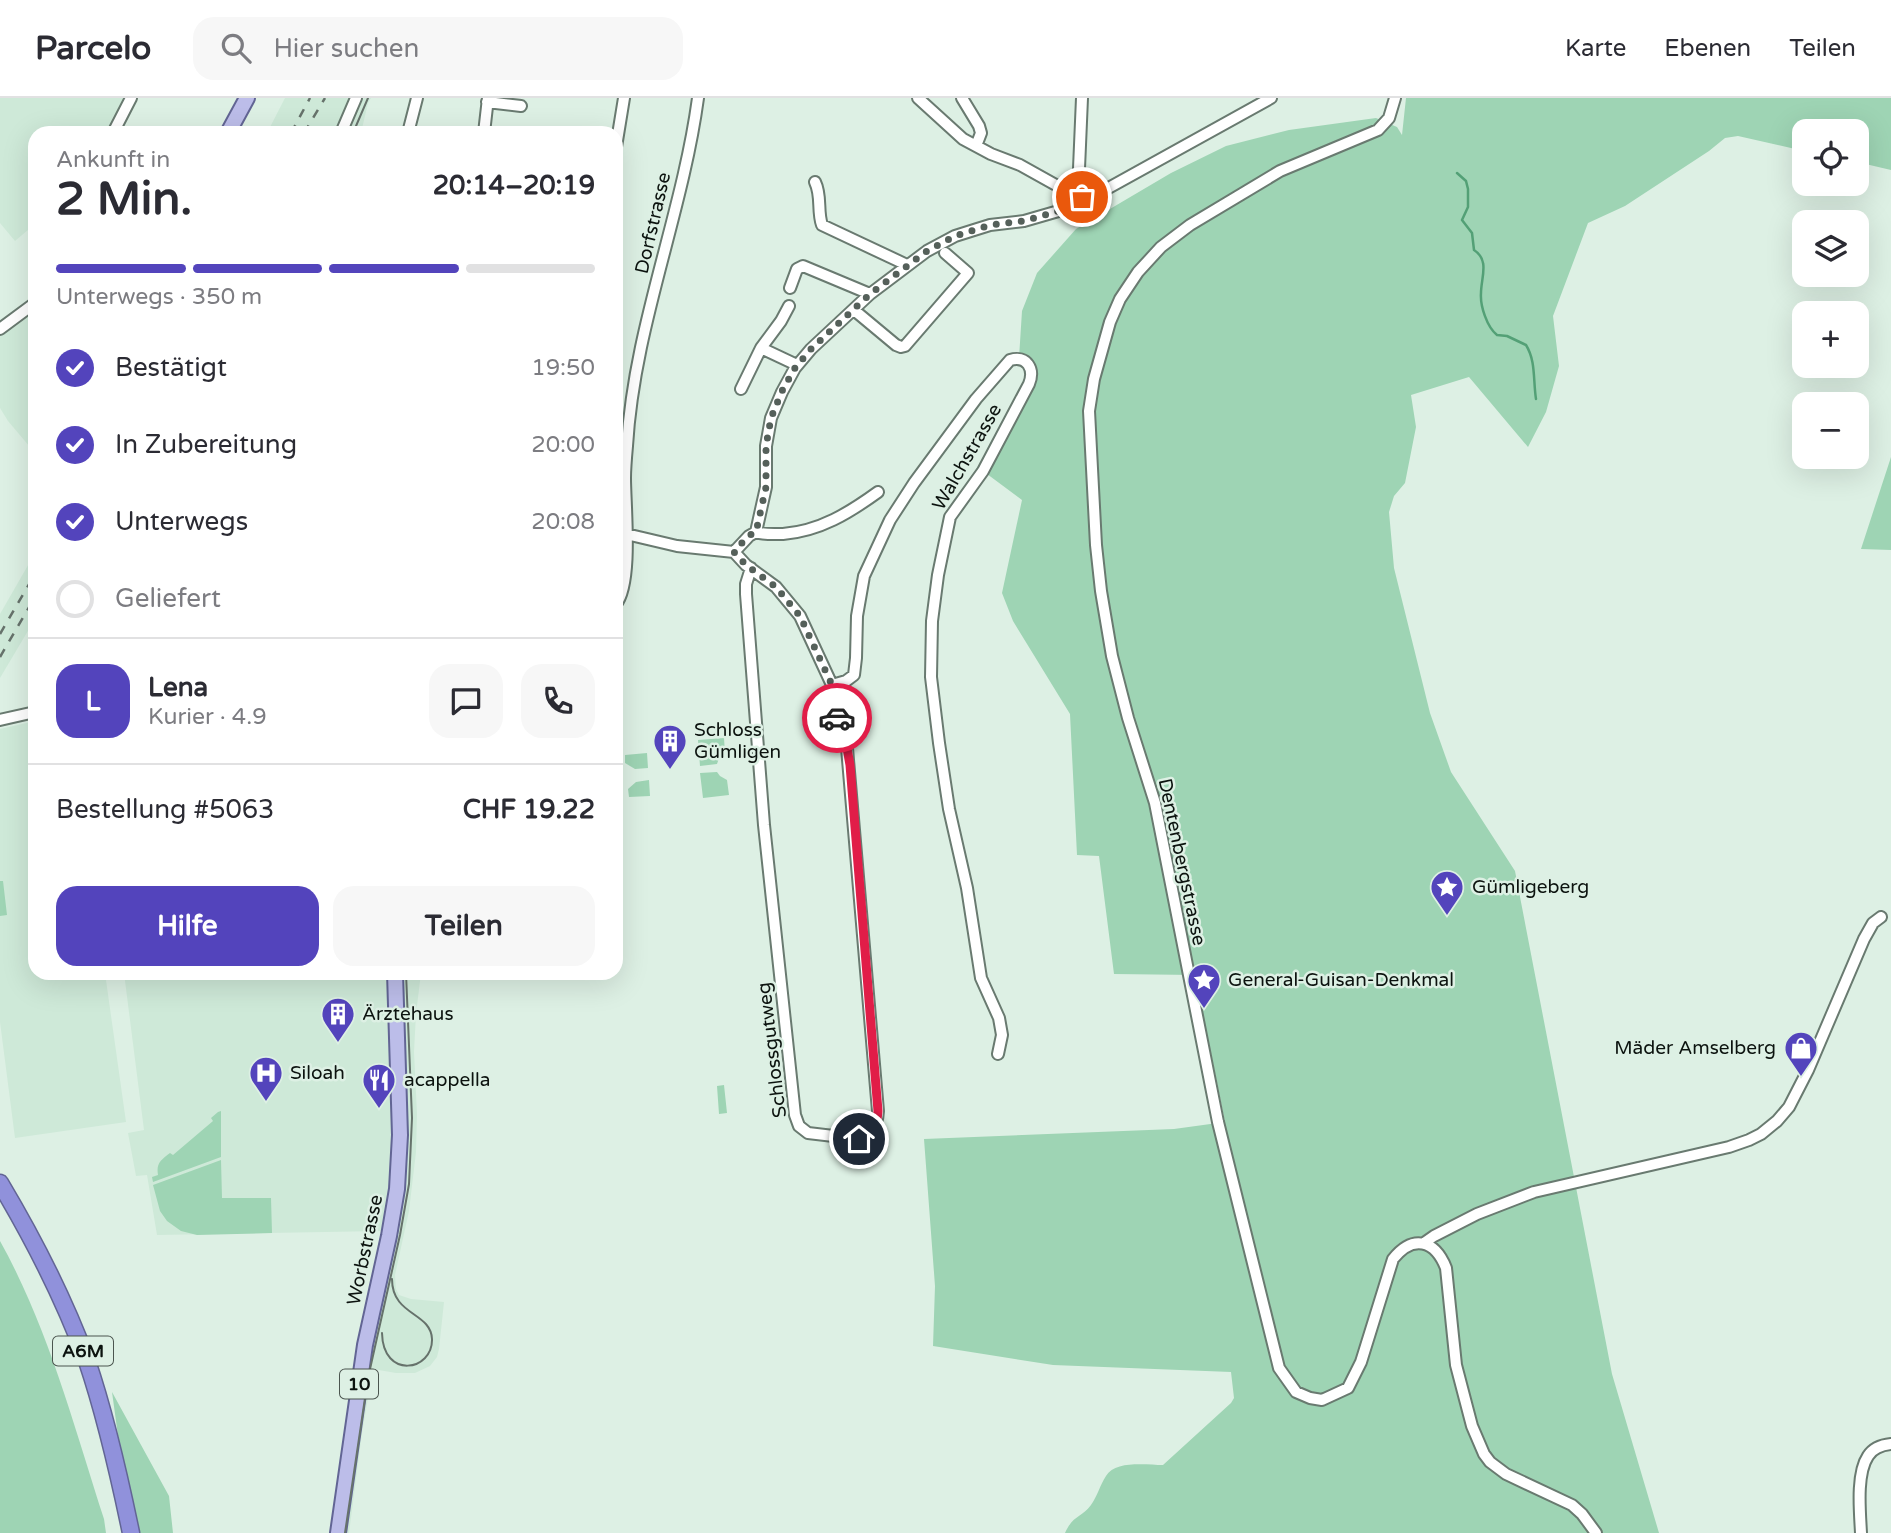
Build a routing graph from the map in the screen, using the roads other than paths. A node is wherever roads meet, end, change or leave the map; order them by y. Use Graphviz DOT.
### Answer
graph roads {
  1 [pos="131,98"];
  2 [pos="247,98"];
  3 [pos="356,98"];
  4 [pos="417,98"];
  5 [pos="624,98"];
  6 [pos="698,98"];
  7 [pos="918,98"];
  8 [pos="962,98"];
  9 [pos="1082,98"];
  10 [pos="1271,98"];
  11 [pos="1395,98"];
  12 [pos="488,100"];
  13 [pos="521,106"];
  14 [pos="117,126"];
  15 [pos="232,126"];
  16 [pos="344,126"];
  17 [pos="410,126"];
  18 [pos="485,126"];
  19 [pos="619,126"];
  20 [pos="976,146"];
  21 [pos="815,182"];
  22 [pos="1077,196"];
  23 [pos="945,253"];
  24 [pos="907,265"];
  25 [pos="790,288"];
  26 [pos="870,294"];
  27 [pos="789,306"];
  28 [pos="28,308"];
  29 [pos="854,310"];
  30 [pos="0,329"];
  31 [pos="761,348"];
  32 [pos="797,365"];
  33 [pos="741,389"];
  34 [pos="623,490"];
  35 [pos="878,492"];
  36 [pos="623,521"];
  37 [pos="756,532"];
  38 [pos="626,534"];
  39 [pos="734,552"];
  40 [pos="751,568"];
  41 [pos="623,576"];
  42 [pos="832,685"];
  43 [pos="28,714"];
  44 [pos="0,720"];
  45 [pos="1881,917"];
  46 [pos="395,980"];
  47 [pos="998,1054"];
  48 [pos="0,1183"];
  49 [pos="0,1195"];
  50 [pos="1424,1243"];
  51 [pos="1891,1444"];
  52 [pos="125,1533"];
  53 [pos="131,1533"];
  54 [pos="338,1533"];
  55 [pos="1596,1533"];
  56 [pos="1861,1533"];
  1 -- 14 [label="street"];
  2 -- 15 [label="main road"];
  3 -- 16 [label="street"];
  4 -- 17 [label="street"];
  5 -- 19 [label="street"];
  6 -- 34 [label="street, Dorfstrasse"];
  7 -- 20 [label="street"];
  8 -- 20 [label="street"];
  9 -- 22 [label="street"];
  10 -- 22 [label="street"];
  11 -- 50 [label="street, Dentenbergstrasse"];
  12 -- 13 [label="street"];
  12 -- 18 [label="street"];
  20 -- 22 [label="street"];
  21 -- 24 [label="street"];
  22 -- 24 [label="street"];
  23 -- 29 [label="street"];
  24 -- 26 [label="street"];
  25 -- 26 [label="street"];
  26 -- 29 [label="street"];
  27 -- 31 [label="street"];
  28 -- 30 [label="street"];
  29 -- 32 [label="street"];
  31 -- 32 [label="street"];
  31 -- 33 [label="street"];
  32 -- 37 [label="street"];
  35 -- 37 [label="street"];
  36 -- 38 [label="street, Dorfstrasse"];
  37 -- 39 [label="street"];
  38 -- 39 [label="street"];
  38 -- 41 [label="street, Dorfstrasse"];
  39 -- 40 [label="street"];
  40 -- 42 [label="street"];
  40 -- 42 [label="street, Schlossgutweg"];
  42 -- 47 [label="street, Walchstrasse"];
  43 -- 44 [label="street"];
  45 -- 50 [label="street, Dentenbergstrasse"];
  46 -- 54 [label="main road, Worbstrasse / 10"];
  48 -- 53 [label="highway, A6M"];
  49 -- 52 [label="highway, A6M"];
  50 -- 55 [label="street"];
  51 -- 56 [label="street"];
}
